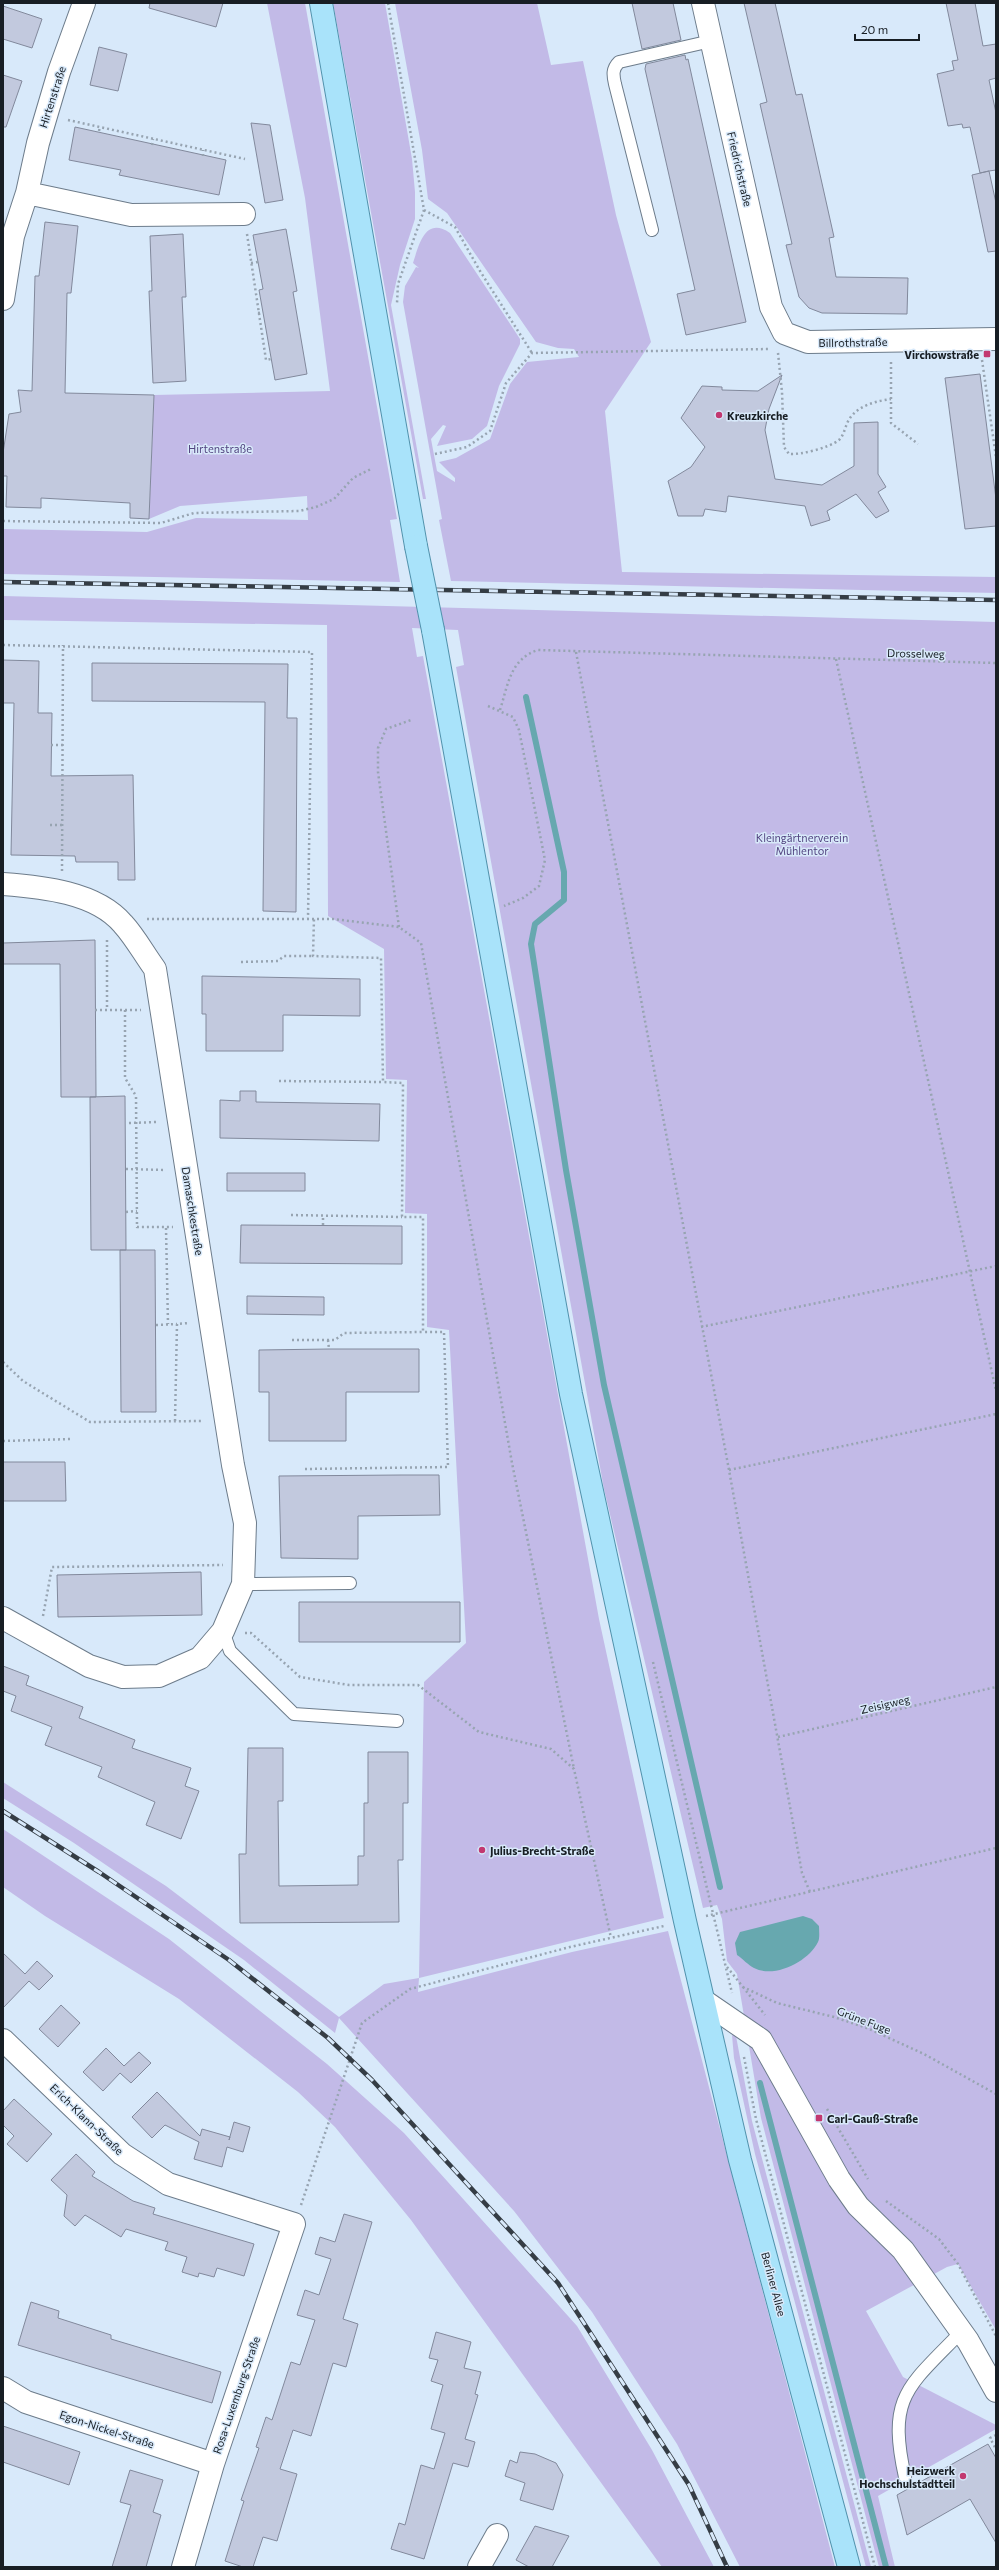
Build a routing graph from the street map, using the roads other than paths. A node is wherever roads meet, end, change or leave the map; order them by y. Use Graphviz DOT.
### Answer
graph roads {
  1 [pos="84,3"];
  2 [pos="321,3"];
  3 [pos="703,3"];
  4 [pos="711,41"];
  5 [pos="27,193"];
  6 [pos="244,214"];
  7 [pos="652,230"];
  8 [pos="8,236"];
  9 [pos="3,299"];
  10 [pos="988,340"];
  11 [pos="781,341"];
  12 [pos="3,884"];
  13 [pos="244,1574"];
  14 [pos="350,1583"];
  15 [pos="3,1618"];
  16 [pos="223,1631"];
  17 [pos="397,1721"];
  18 [pos="704,2001"];
  19 [pos="3,2040"];
  20 [pos="294,2224"];
  21 [pos="961,2332"];
  22 [pos="3,2388"];
  23 [pos="996,2392"];
  24 [pos="213,2464"];
  25 [pos="904,2477"];
  26 [pos="497,2535"];
  27 [pos="183,2567"];
  28 [pos="479,2567"];
  29 [pos="849,2567"];
  1 -- 5 [label="street, Hirtenstraße"];
  2 -- 18 [label="main road, Berliner Allee, bridge"];
  3 -- 4 [label="street, Friedrichstraße"];
  4 -- 7 [label="lane"];
  4 -- 11 [label="street, Friedrichstraße"];
  5 -- 6 [label="street"];
  5 -- 8 [label="street, Hirtenstraße"];
  8 -- 9 [label="street, Hirtenstraße"];
  10 -- 11 [label="street, Billrothstraße"];
  12 -- 13 [label="street, Damaschkestraße"];
  13 -- 14 [label="lane"];
  13 -- 16 [label="street, Damaschkestraße"];
  15 -- 16 [label="street"];
  16 -- 17 [label="lane"];
  18 -- 21 [label="street"];
  18 -- 29 [label="main road, Berliner Allee"];
  19 -- 20 [label="street, Erich-Klann-Straße"];
  20 -- 24 [label="street, Rosa-Luxemburg-Straße"];
  21 -- 23 [label="street"];
  21 -- 25 [label="lane"];
  22 -- 24 [label="street, Egon-Nickel-Straße"];
  24 -- 27 [label="street, Rosa-Luxemburg-Straße"];
  26 -- 28 [label="street"];
}
